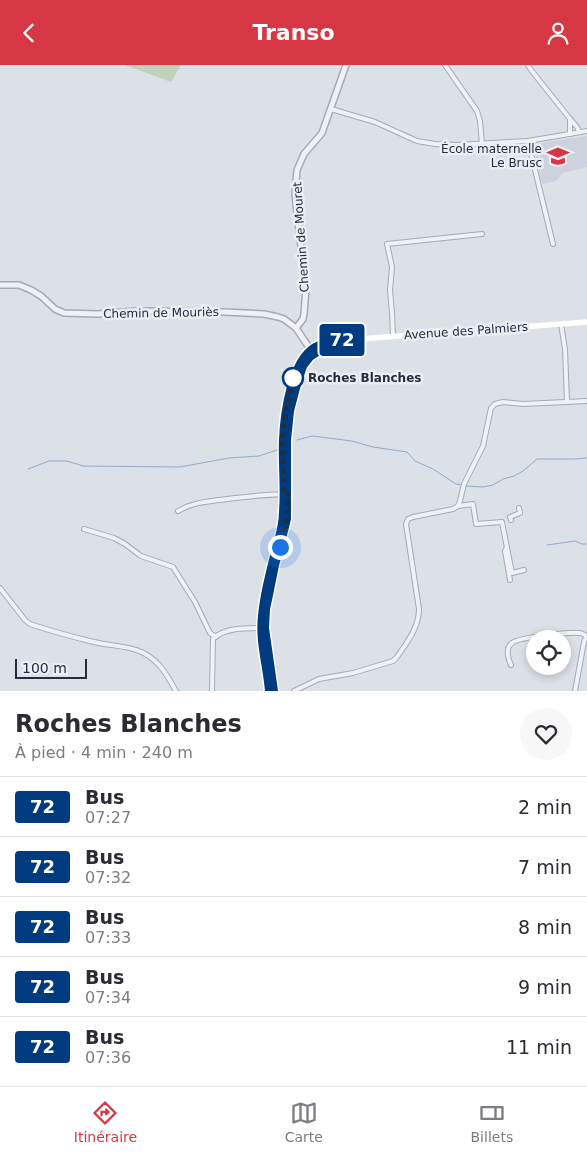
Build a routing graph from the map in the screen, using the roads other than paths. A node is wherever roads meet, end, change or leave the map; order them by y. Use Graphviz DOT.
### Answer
graph roads {
  1 [pos="346,65"];
  2 [pos="445,65"];
  3 [pos="528,65"];
  4 [pos="331,109"];
  5 [pos="570,119"];
  6 [pos="587,131"];
  7 [pos="579,132"];
  8 [pos="570,134"];
  9 [pos="528,141"];
  10 [pos="482,144"];
  11 [pos="482,234"];
  12 [pos="553,244"];
  13 [pos="0,285"];
  14 [pos="587,322"];
  15 [pos="561,323"];
  16 [pos="296,328"];
  17 [pos="393,336"];
  18 [pos="312,352"];
  19 [pos="587,401"];
  20 [pos="567,402"];
  21 [pos="286,494"];
  22 [pos="458,506"];
  23 [pos="519,508"];
  24 [pos="178,511"];
  25 [pos="502,522"];
  26 [pos="84,529"];
  27 [pos="507,547"];
  28 [pos="524,570"];
  29 [pos="510,581"];
  30 [pos="0,588"];
  31 [pos="263,628"];
  32 [pos="586,636"];
  33 [pos="216,637"];
  34 [pos="511,665"];
  35 [pos="176,691"];
  36 [pos="212,691"];
  37 [pos="269,691"];
  38 [pos="274,691"];
  39 [pos="294,691"];
  40 [pos="575,691"];
  1 -- 4 [label="street, Chemin de Mouret"];
  2 -- 10 [label="street"];
  3 -- 5 [label="street"];
  4 -- 10 [label="street"];
  4 -- 16 [label="street, Chemin de Mouret"];
  5 -- 7 [label="street"];
  5 -- 8 [label="street"];
  6 -- 7 [label="street"];
  7 -- 8 [label="street"];
  8 -- 9 [label="street"];
  9 -- 10 [label="street"];
  9 -- 12 [label="street"];
  11 -- 17 [label="street"];
  13 -- 16 [label="street, Chemin de Mouriès"];
  14 -- 15 [label="main road, Avenue des Palmiers"];
  15 -- 17 [label="main road, Avenue des Palmiers"];
  15 -- 20 [label="street"];
  16 -- 18 [label="street, Chemin de Mouriès"];
  17 -- 18 [label="main road, Avenue des Palmiers"];
  18 -- 21 [label="main road"];
  19 -- 20 [label="street"];
  20 -- 22 [label="street"];
  21 -- 24 [label="street"];
  21 -- 31 [label="main road"];
  22 -- 25 [label="street"];
  22 -- 39 [label="street"];
  23 -- 25 [label="street"];
  25 -- 27 [label="street"];
  26 -- 33 [label="street"];
  27 -- 28 [label="street"];
  27 -- 29 [label="street"];
  30 -- 35 [label="street"];
  31 -- 33 [label="street"];
  31 -- 37 [label="main road"];
  31 -- 38 [label="main road"];
  32 -- 34 [label="street"];
  32 -- 40 [label="street"];
  33 -- 36 [label="street"];
}
